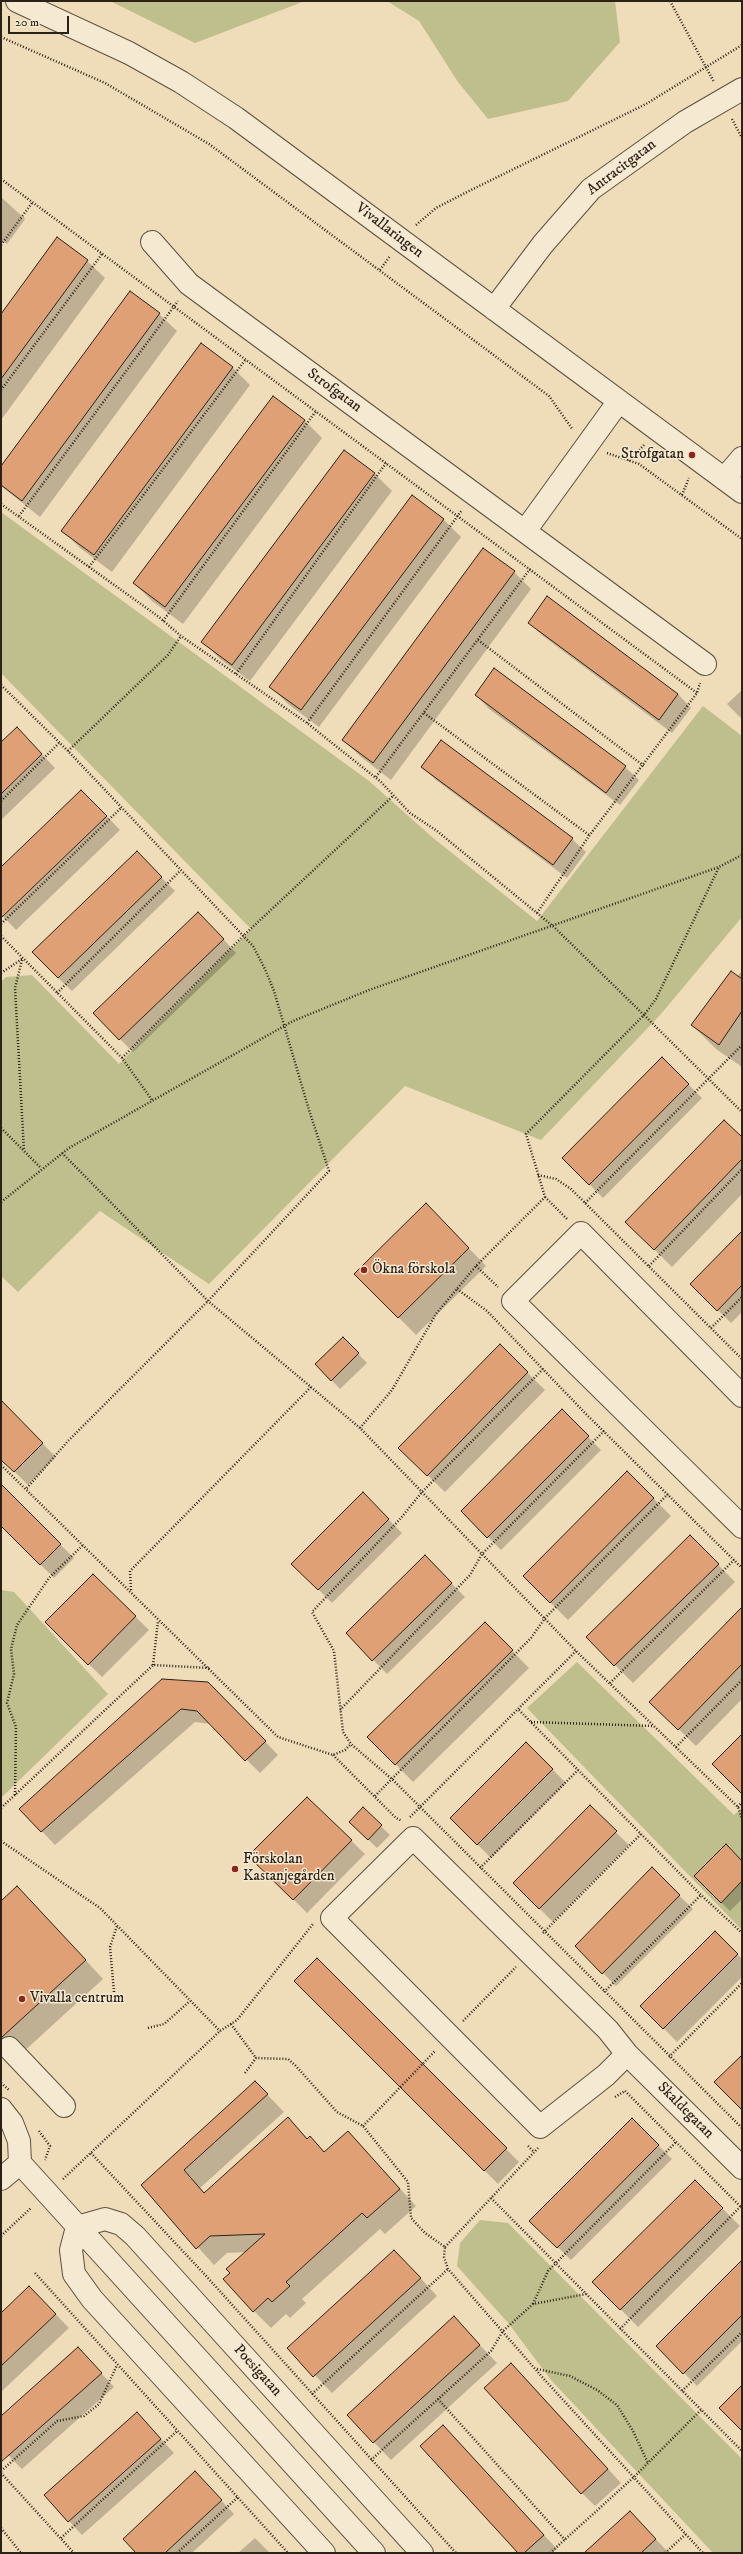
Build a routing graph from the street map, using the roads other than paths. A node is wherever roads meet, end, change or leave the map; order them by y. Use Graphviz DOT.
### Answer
graph roads {
  1 [pos="17,1"];
  2 [pos="742,89"];
  3 [pos="152,242"];
  4 [pos="494,309"];
  5 [pos="619,401"];
  6 [pos="742,458"];
  7 [pos="724,479"];
  8 [pos="742,492"];
  9 [pos="525,531"];
  10 [pos="705,664"];
  11 [pos="742,1396"];
  12 [pos="742,1527"];
  13 [pos="9,2048"];
  14 [pos="627,2054"];
  15 [pos="64,2106"];
  16 [pos="1,2109"];
  17 [pos="20,2163"];
  18 [pos="742,2168"];
  19 [pos="1,2179"];
  20 [pos="77,2227"];
  21 [pos="324,2553"];
  22 [pos="374,2553"];
  23 [pos="422,2553"];
  1 -- 4 [label="street, Vivallaringen"];
  2 -- 4 [label="street, Antracitgatan"];
  3 -- 9 [label="street, Strofgatan"];
  4 -- 5 [label="street, Vivallaringen"];
  5 -- 7 [label="street, Vivallaringen"];
  5 -- 9 [label="street"];
  6 -- 7 [label="street"];
  7 -- 8 [label="street, Vivallaringen"];
  9 -- 10 [label="street, Strofgatan"];
  11 -- 12 [label="street"];
  13 -- 15 [label="street"];
  14 -- 14 [label="street, Skaldegatan"];
  14 -- 18 [label="street, Skaldegatan"];
  16 -- 17 [label="street"];
  17 -- 19 [label="street"];
  17 -- 20 [label="street"];
  20 -- 21 [label="street"];
  20 -- 22 [label="street"];
  20 -- 23 [label="street, Poesigatan"];
}
